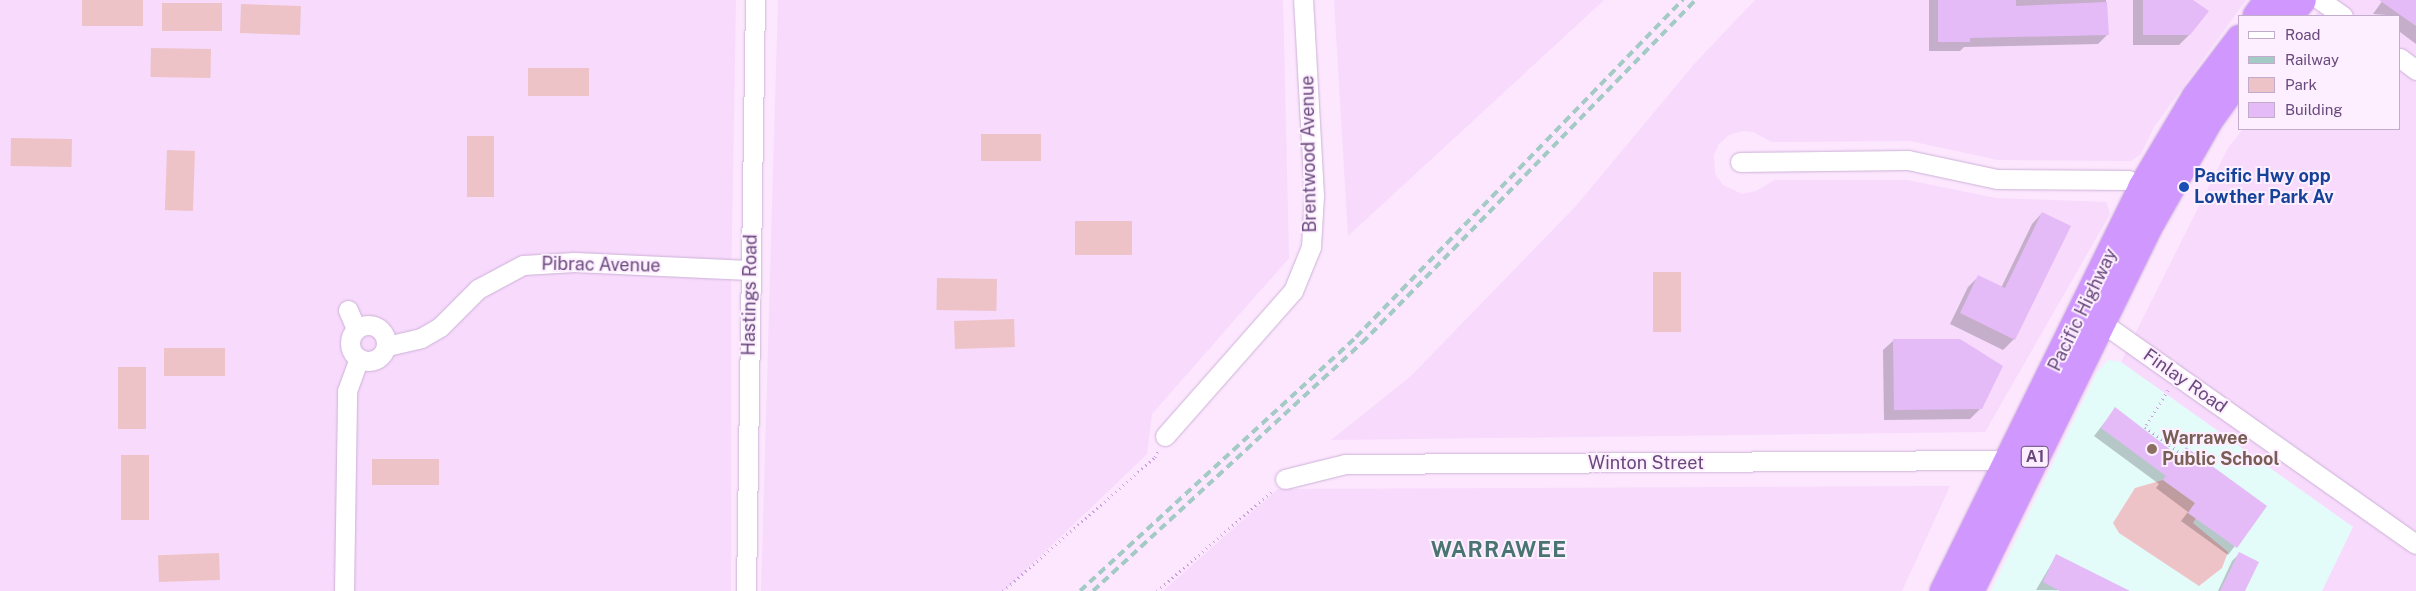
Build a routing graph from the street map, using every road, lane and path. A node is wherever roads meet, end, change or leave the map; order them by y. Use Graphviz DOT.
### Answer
graph roads {
  1 [pos="755,0"];
  2 [pos="1303,0"];
  3 [pos="2269,0"];
  4 [pos="2302,0"];
  5 [pos="2320,0"];
  6 [pos="2258,15"];
  7 [pos="2289,15"];
  8 [pos="2342,15"];
  9 [pos="2238,42"];
  10 [pos="2401,59"];
  11 [pos="2416,70"];
  12 [pos="2238,79"];
  13 [pos="1740,162"];
  14 [pos="2142,188"];
  15 [pos="750,270"];
  16 [pos="348,310"];
  17 [pos="2101,322"];
  18 [pos="356,329"];
  19 [pos="387,346"];
  20 [pos="359,358"];
  21 [pos="2170,386"];
  22 [pos="1165,436"];
  23 [pos="2182,454"];
  24 [pos="2009,460"];
  25 [pos="1285,479"];
  26 [pos="2416,544"];
  27 [pos="344,591"];
  28 [pos="746,591"];
  29 [pos="1003,591"];
  30 [pos="1157,591"];
  31 [pos="1944,591"];
  32 [pos="1970,591"];
  1 -- 15 [label="street, Hastings Road"];
  2 -- 22 [label="street, Brentwood Avenue"];
  3 -- 6 [label="highway"];
  4 -- 7 [label="highway"];
  5 -- 8 [label="street"];
  9 -- 14 [label="highway, Pacific Highway / A1"];
  10 -- 11 [label="street"];
  12 -- 17 [label="highway, Pacific Highway / A1"];
  13 -- 14 [label="street"];
  14 -- 24 [label="highway, Pacific Highway / A1"];
  15 -- 19 [label="street, Pibrac Avenue"];
  15 -- 28 [label="street, Hastings Road"];
  16 -- 18 [label="street"];
  17 -- 26 [label="street, Finlay Road"];
  17 -- 32 [label="highway, Pacific Highway / A1"];
  18 -- 19 [label="street"];
  18 -- 20 [label="street"];
  19 -- 20 [label="street"];
  20 -- 27 [label="street"];
  21 -- 23 [label="path"];
  22 -- 29 [label="path"];
  24 -- 25 [label="street, Winton Street"];
  24 -- 31 [label="highway, Pacific Highway / A1"];
  25 -- 30 [label="path"];
}
